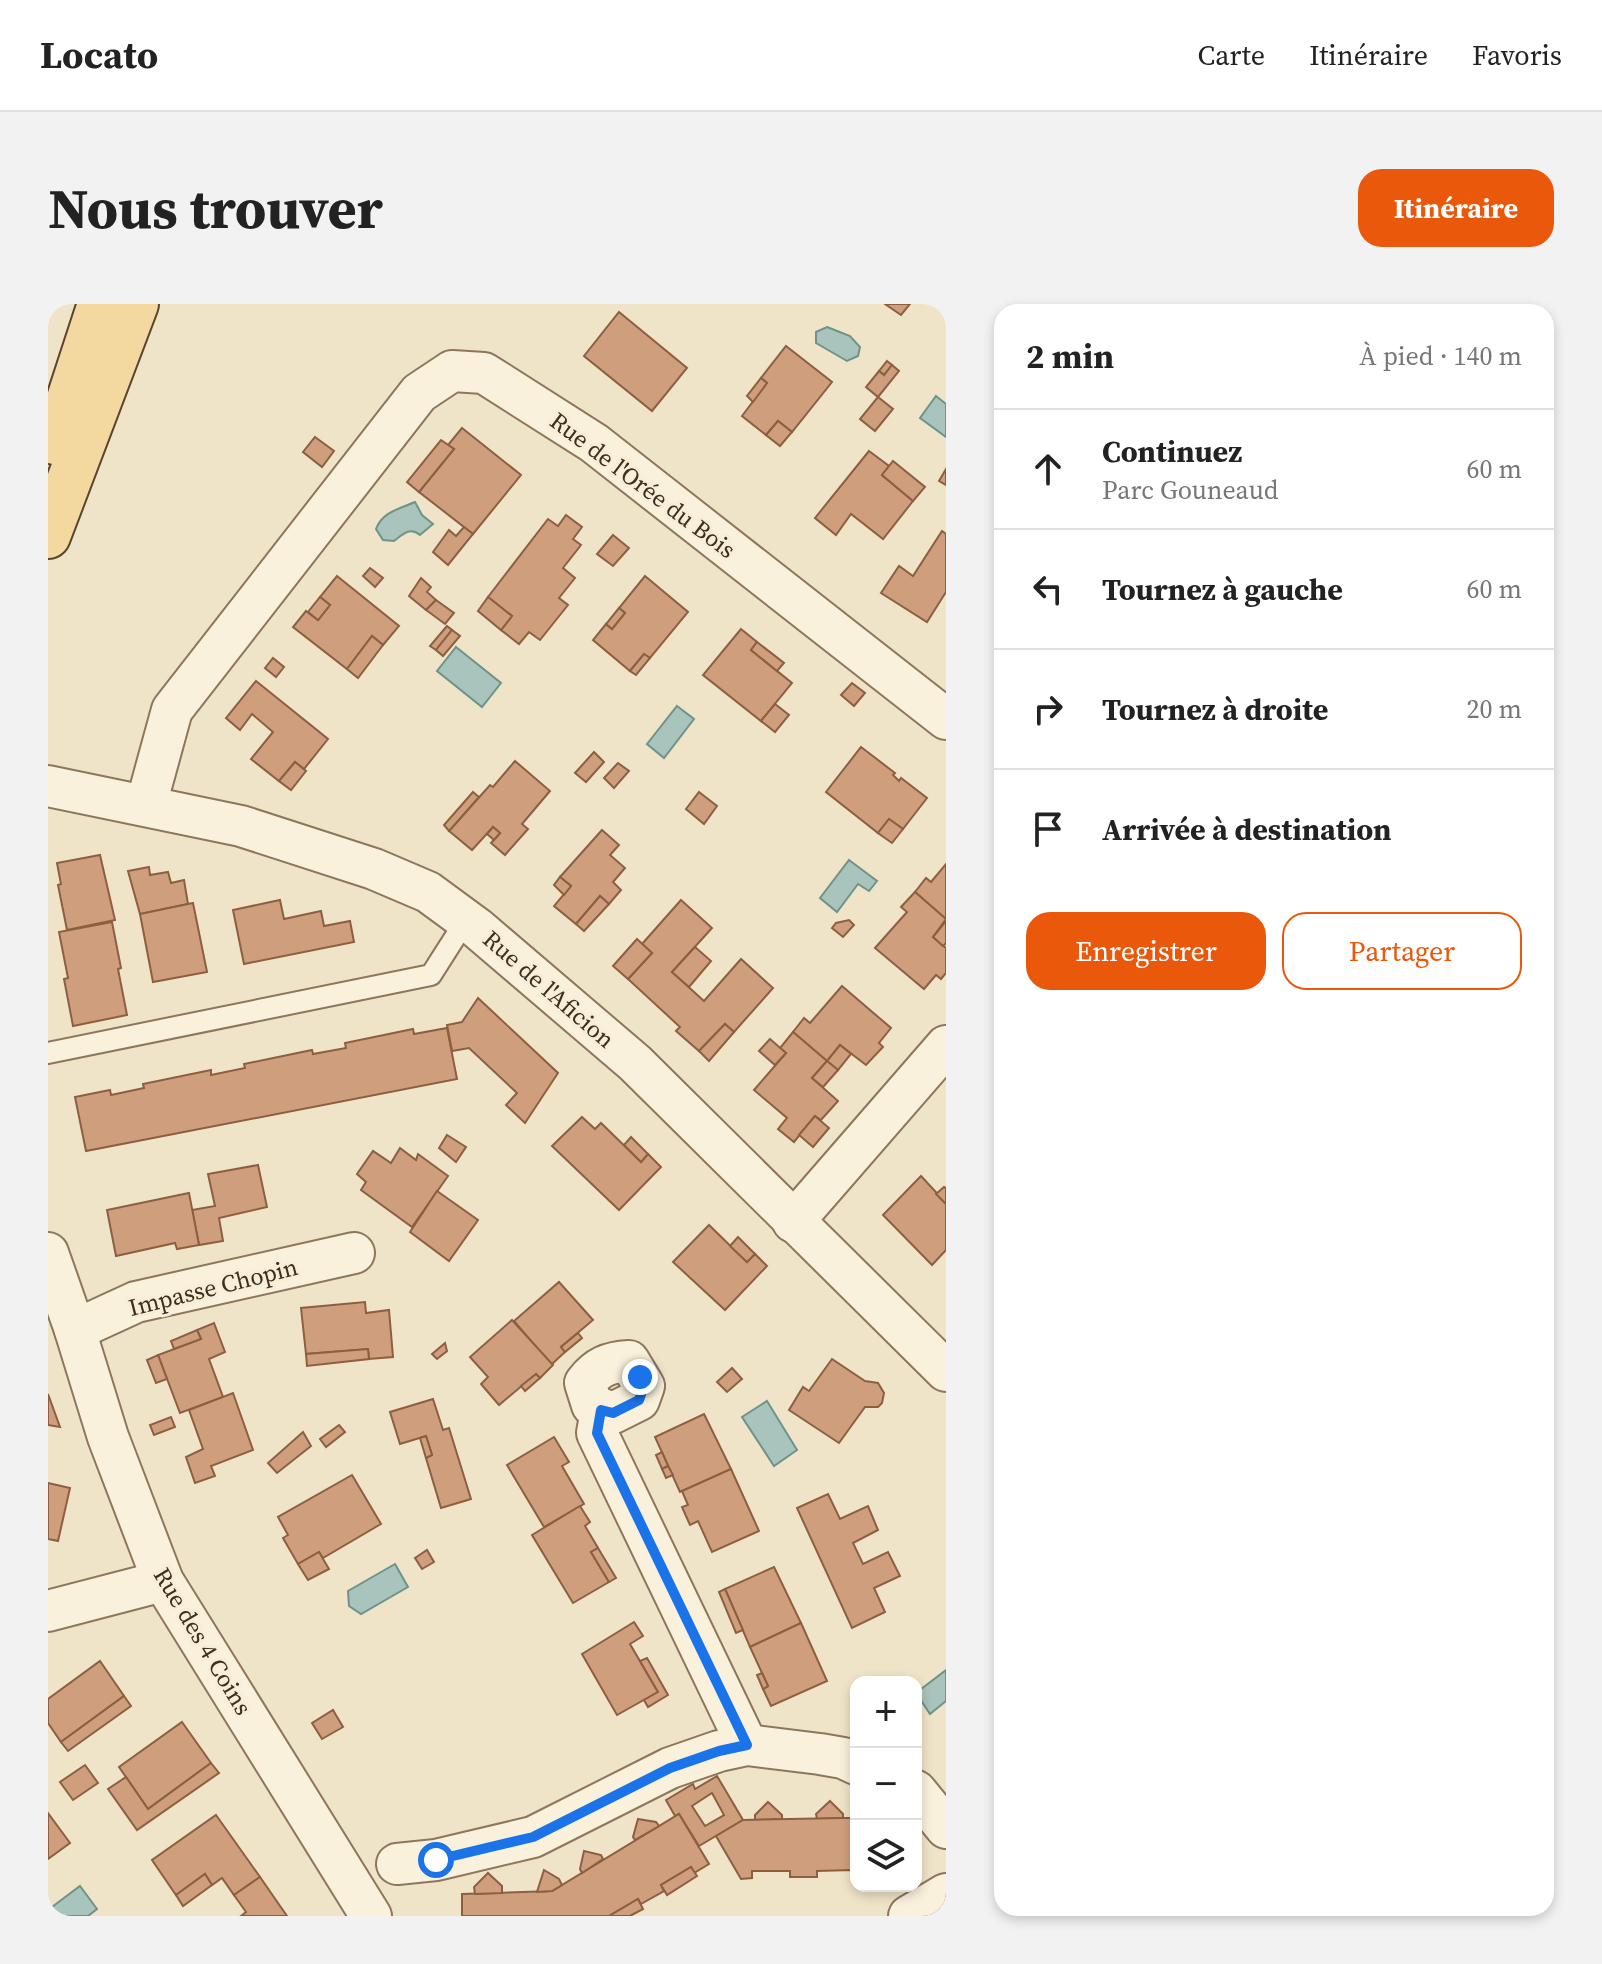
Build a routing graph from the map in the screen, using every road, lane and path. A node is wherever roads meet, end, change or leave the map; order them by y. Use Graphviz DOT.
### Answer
graph roads {
  1 [pos="100,304"];
  2 [pos="136,304"];
  3 [pos="48,463"];
  4 [pos="48,536"];
  5 [pos="946,719"];
  6 [pos="48,786"];
  7 [pos="146,805"];
  8 [pos="466,920"];
  9 [pos="946,1046"];
  10 [pos="48,1053"];
  11 [pos="793,1222"];
  12 [pos="48,1253"];
  13 [pos="354,1253"];
  14 [pos="75,1330"];
  15 [pos="946,1371"];
  16 [pos="601,1410"];
  17 [pos="163,1581"];
  18 [pos="48,1611"];
  19 [pos="747,1745"];
  20 [pos="850,1761"];
  21 [pos="922,1798"];
  22 [pos="946,1828"];
  23 [pos="397,1864"];
  24 [pos="946,1894"];
  25 [pos="371,1916"];
  26 [pos="909,1916"];
  1 -- 3 [label="main road"];
  2 -- 4 [label="main road"];
  5 -- 7 [label="street, Rue de l'Orée du Bois"];
  6 -- 7 [label="street, Rue de l'Aficion"];
  7 -- 8 [label="street, Rue de l'Aficion"];
  8 -- 10 [label="lane"];
  8 -- 11 [label="street, Rue de l'Aficion"];
  9 -- 11 [label="street"];
  11 -- 15 [label="street, Rue de l'Aficion"];
  12 -- 14 [label="street, Rue des 4 Coins"];
  13 -- 14 [label="street, Impasse Chopin"];
  14 -- 17 [label="street, Rue des 4 Coins"];
  16 -- 19 [label="street"];
  17 -- 18 [label="street"];
  17 -- 25 [label="street, Rue des 4 Coins"];
  19 -- 20 [label="street"];
  19 -- 23 [label="street"];
  21 -- 22 [label="street"];
  24 -- 26 [label="street"];
}
